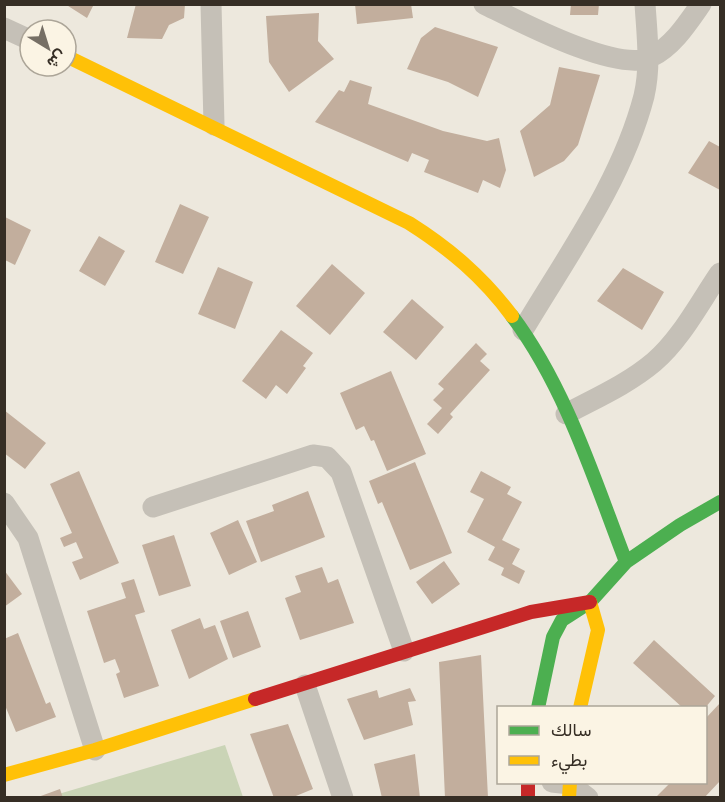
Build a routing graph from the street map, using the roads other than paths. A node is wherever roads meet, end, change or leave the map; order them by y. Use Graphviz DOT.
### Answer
graph roads {
  1 [pos="211,4"];
  2 [pos="484,4"];
  3 [pos="645,4"];
  4 [pos="701,4"];
  5 [pos="4,28"];
  6 [pos="18,34"];
  7 [pos="649,59"];
  8 [pos="78,62"];
  9 [pos="214,125"];
  10 [pos="720,273"];
  11 [pos="522,330"];
  12 [pos="566,414"];
  13 [pos="720,502"];
  14 [pos="153,507"];
  15 [pos="8,515"];
  16 [pos="626,562"];
  17 [pos="590,602"];
  18 [pos="404,651"];
  19 [pos="305,685"];
  20 [pos="537,706"];
  21 [pos="579,706"];
  22 [pos="95,750"];
  23 [pos="4,775"];
  24 [pos="565,787"];
  25 [pos="343,798"];
  26 [pos="588,798"];
  1 -- 9 [label="street"];
  2 -- 7 [label="street"];
  3 -- 7 [label="street"];
  4 -- 7 [label="street"];
  5 -- 6 [label="street"];
  7 -- 11 [label="street"];
  8 -- 9 [label="street"];
  9 -- 11 [label="street"];
  10 -- 12 [label="street"];
  11 -- 12 [label="street"];
  12 -- 16 [label="street"];
  13 -- 16 [label="street"];
  14 -- 18 [label="street"];
  15 -- 22 [label="street"];
  16 -- 17 [label="street"];
  17 -- 18 [label="street"];
  17 -- 20 [label="street"];
  17 -- 21 [label="street"];
  18 -- 19 [label="street"];
  19 -- 22 [label="street"];
  19 -- 25 [label="street"];
  22 -- 23 [label="street"];
  24 -- 26 [label="street"];
}
